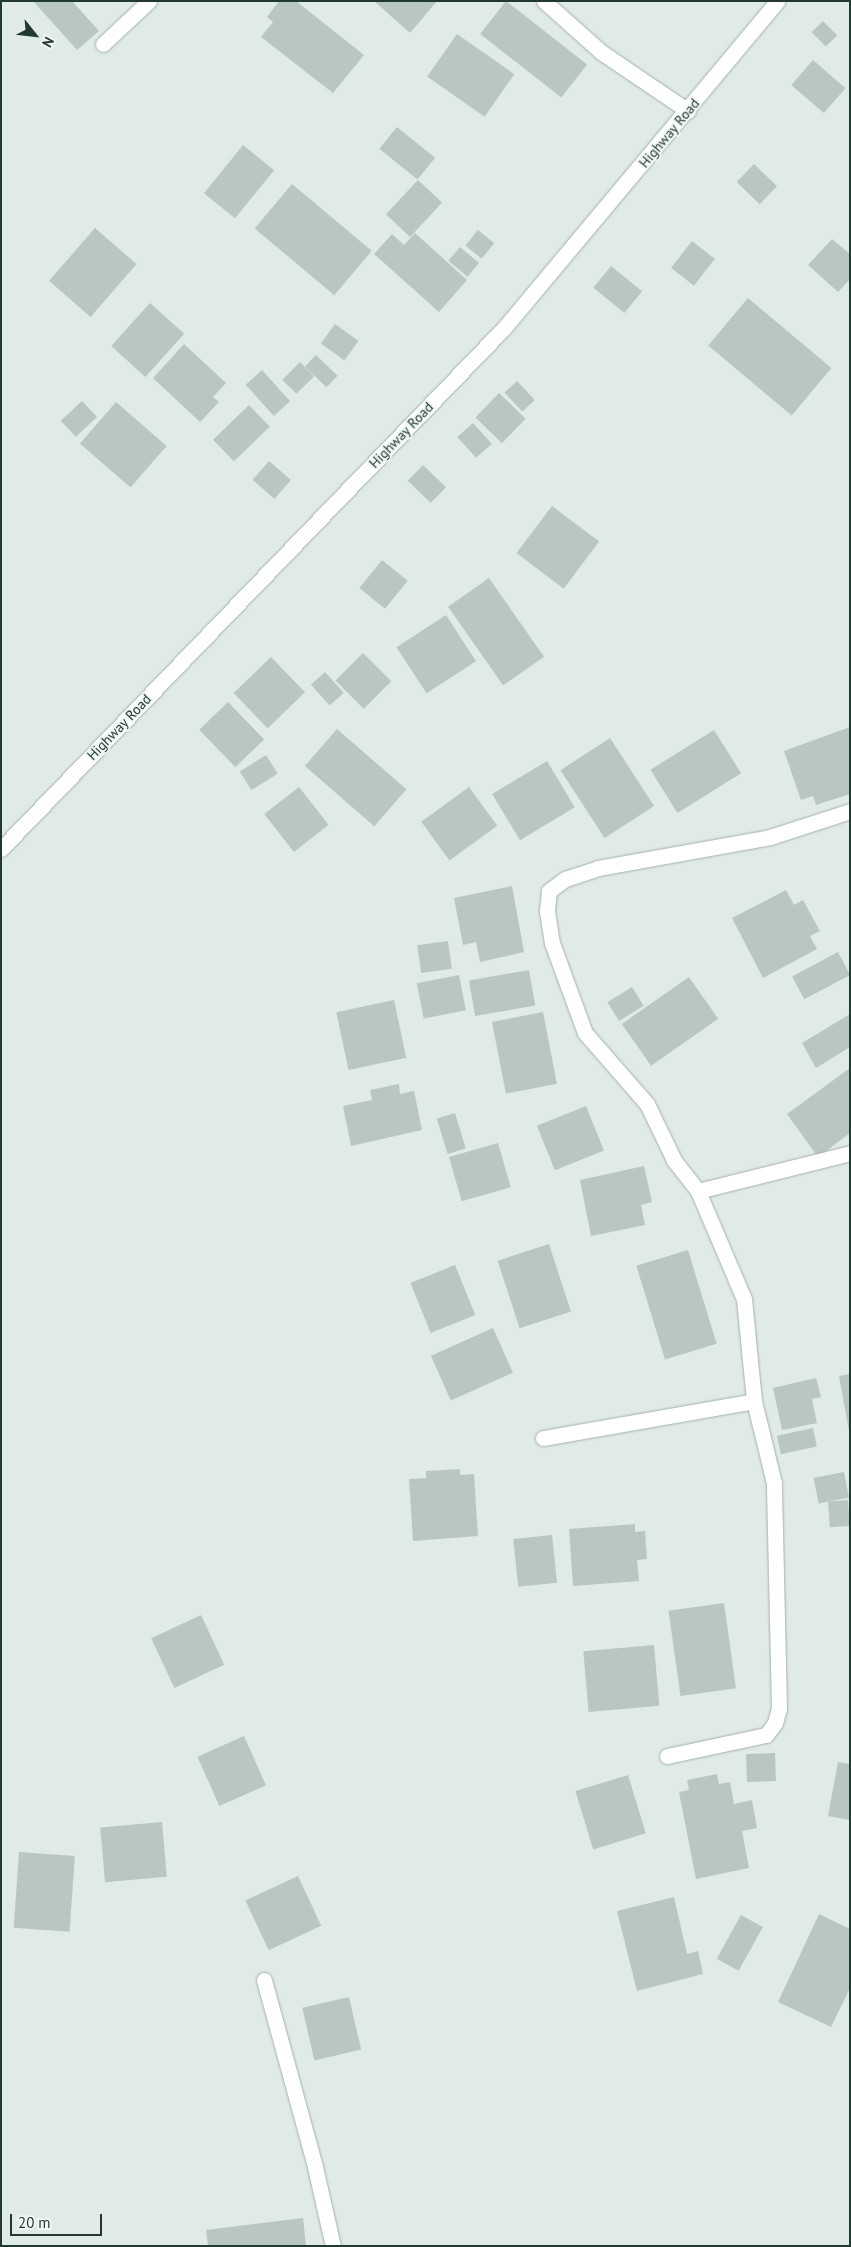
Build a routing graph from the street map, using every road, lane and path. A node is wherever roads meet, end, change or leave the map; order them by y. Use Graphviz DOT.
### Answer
graph roads {
  1 [pos="149,1"];
  2 [pos="544,1"];
  3 [pos="777,1"];
  4 [pos="104,44"];
  5 [pos="688,111"];
  6 [pos="850,811"];
  7 [pos="1,849"];
  8 [pos="850,1153"];
  9 [pos="698,1192"];
  10 [pos="754,1401"];
  11 [pos="544,1438"];
  12 [pos="667,1756"];
  13 [pos="264,1980"];
  14 [pos="333,2246"];
  1 -- 4 [label="street"];
  2 -- 5 [label="street"];
  3 -- 5 [label="street, Highway Road"];
  5 -- 7 [label="street, Highway Road"];
  6 -- 9 [label="street"];
  8 -- 9 [label="street"];
  9 -- 10 [label="street"];
  10 -- 11 [label="street"];
  10 -- 12 [label="street"];
  13 -- 14 [label="street"];
}
